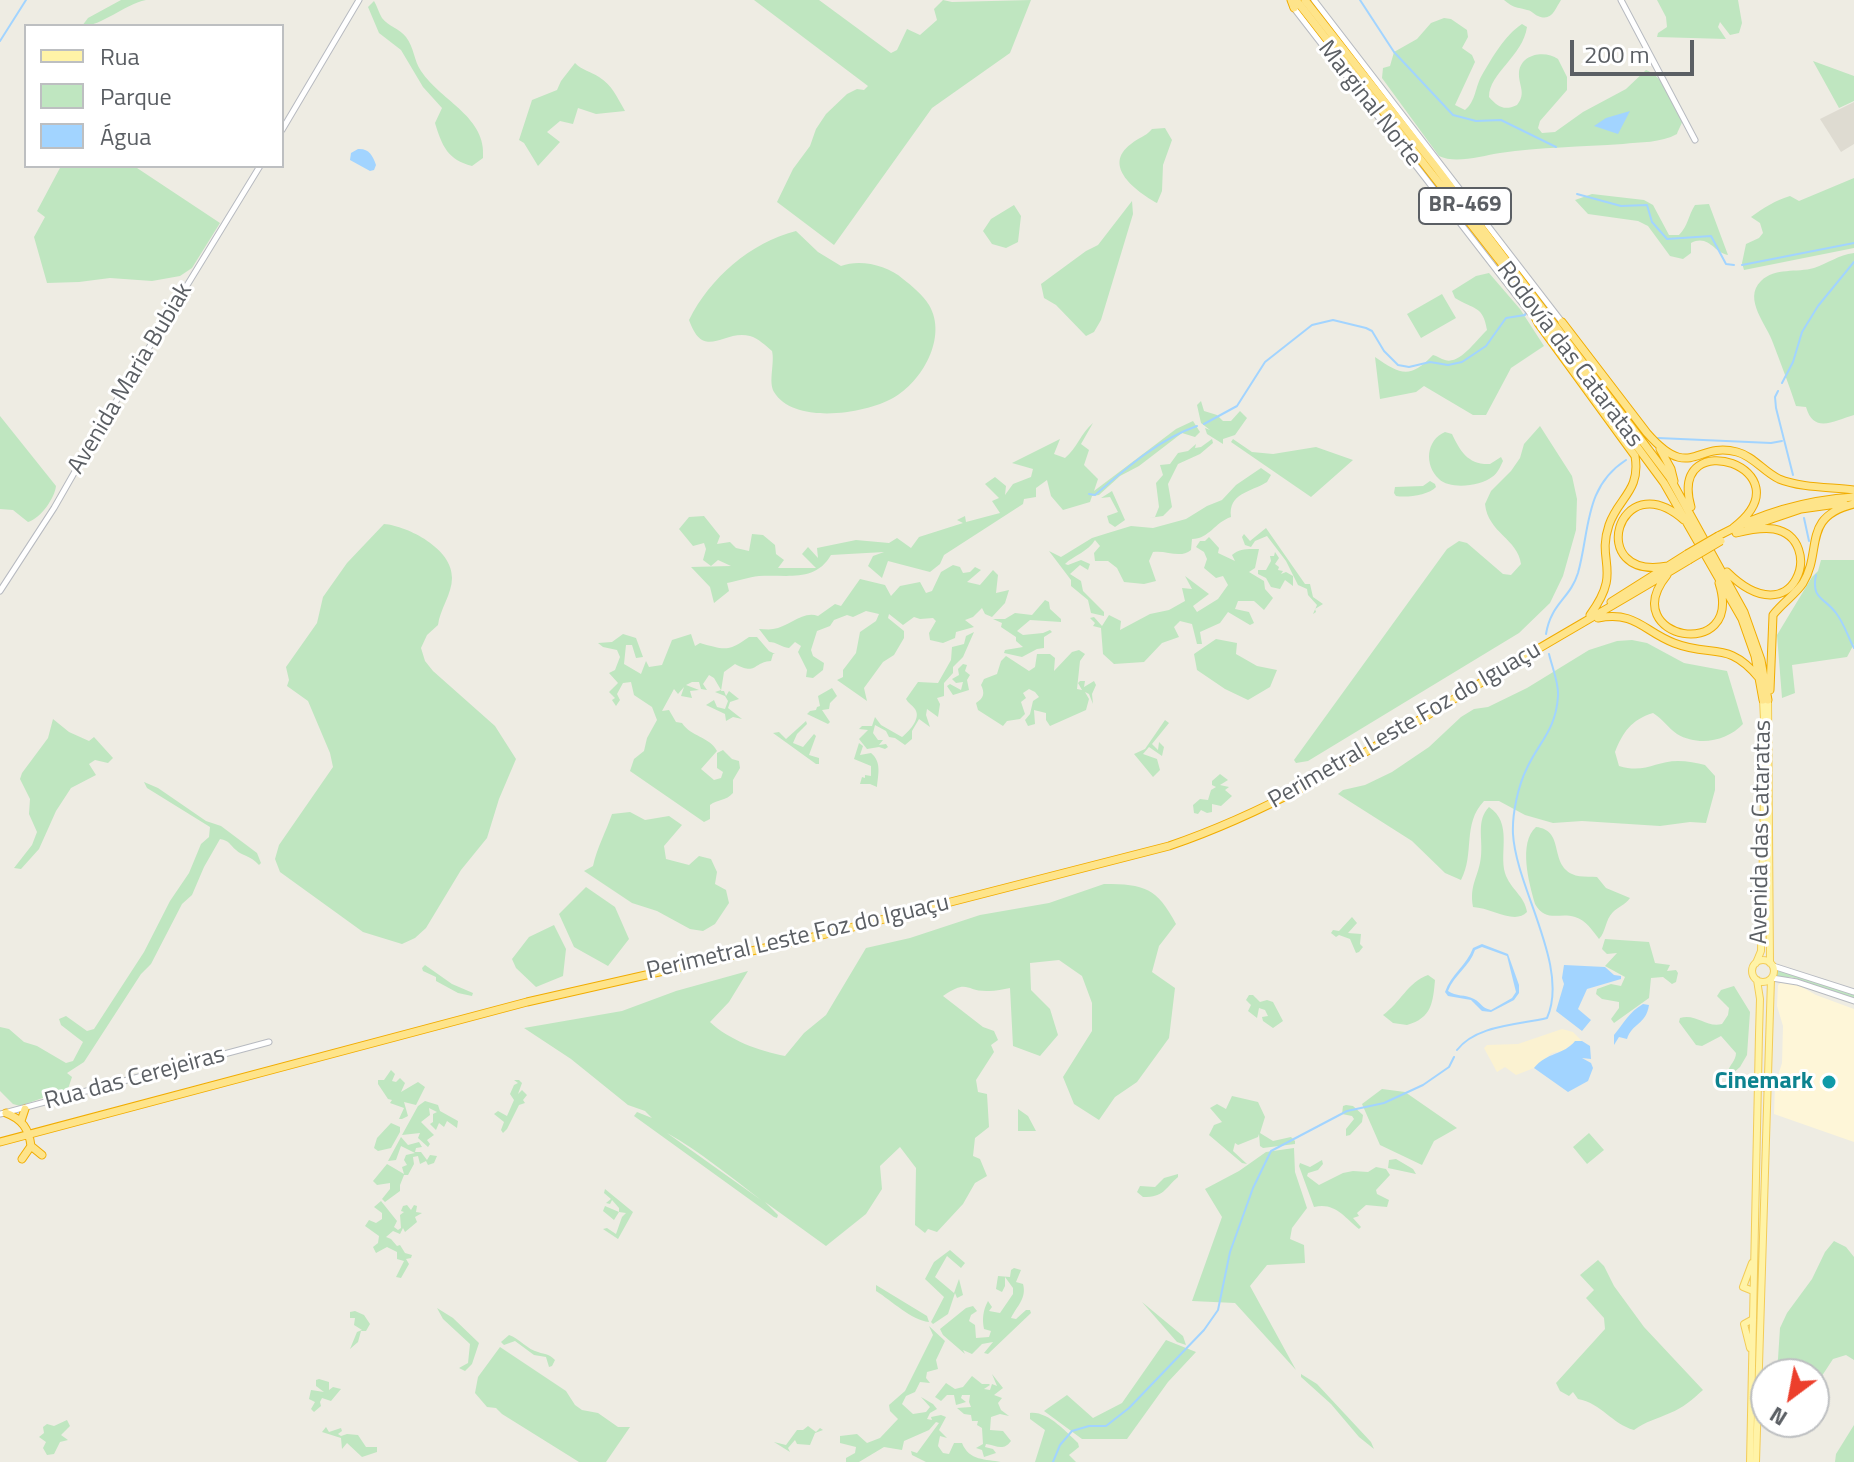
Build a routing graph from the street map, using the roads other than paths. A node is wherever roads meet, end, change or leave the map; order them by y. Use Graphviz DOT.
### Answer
graph roads {
  1 [pos="359,0"];
  2 [pos="1305,0"];
  3 [pos="1314,0"];
  4 [pos="1621,0"];
  5 [pos="1292,2"];
  6 [pos="1335,38"];
  7 [pos="1358,57"];
  8 [pos="284,127"];
  9 [pos="1695,140"];
  10 [pos="259,168"];
  11 [pos="1521,289"];
  12 [pos="1562,322"];
  13 [pos="1538,323"];
  14 [pos="1573,349"];
  15 [pos="1659,446"];
  16 [pos="1675,487"];
  17 [pos="1854,490"];
  18 [pos="1854,497"];
  19 [pos="1854,503"];
  20 [pos="1695,521"];
  21 [pos="1734,530"];
  22 [pos="1693,531"];
  23 [pos="1715,563"];
  24 [pos="1669,569"];
  25 [pos="0,591"];
  26 [pos="1591,617"];
  27 [pos="1760,680"];
  28 [pos="1766,700"];
  29 [pos="1756,963"];
  30 [pos="1772,964"];
  31 [pos="1771,979"];
  32 [pos="1757,980"];
  33 [pos="1854,992"];
  34 [pos="1854,1003"];
  35 [pos="269,1042"];
  36 [pos="1762,1087"];
  37 [pos="25,1109"];
  38 [pos="3,1114"];
  39 [pos="21,1121"];
  40 [pos="29,1134"];
  41 [pos="0,1142"];
  42 [pos="31,1146"];
  43 [pos="42,1155"];
  44 [pos="22,1159"];
  45 [pos="1761,1286"];
  46 [pos="1753,1291"];
  47 [pos="1753,1319"];
  48 [pos="1759,1325"];
  49 [pos="1755,1462"];
  1 -- 8 [label="street"];
  2 -- 6 [label="highway, Rodovía das Cataratas / BR-469"];
  3 -- 7 [label="street"];
  4 -- 9 [label="street"];
  5 -- 11 [label="highway, Rodovía das Cataratas / BR-469"];
  5 -- 13 [label="street, Marginal Norte"];
  6 -- 7 [label="highway"];
  6 -- 14 [label="highway, Rodovía das Cataratas / BR-469"];
  7 -- 12 [label="street"];
  10 -- 25 [label="street, Avenida Maria Bubiak"];
  11 -- 13 [label="highway"];
  11 -- 22 [label="highway, Rodovía das Cataratas / BR-469"];
  12 -- 14 [label="highway"];
  12 -- 15 [label="highway"];
  13 -- 26 [label="highway"];
  14 -- 16 [label="highway, Rodovía das Cataratas / BR-469"];
  15 -- 16 [label="highway"];
  15 -- 17 [label="highway"];
  16 -- 20 [label="highway, Rodovía das Cataratas / BR-469"];
  18 -- 21 [label="highway"];
  19 -- 21 [label="highway"];
  19 -- 28 [label="highway"];
  20 -- 21 [label="highway"];
  20 -- 23 [label="highway, Rodovía das Cataratas / BR-469"];
  21 -- 23 [label="highway"];
  21 -- 24 [label="highway, Perimetral Leste Foz do Iguaçu, bridge"];
  22 -- 23 [label="highway, Rodovía das Cataratas / BR-469"];
  22 -- 24 [label="highway"];
  23 -- 24 [label="highway"];
  23 -- 27 [label="highway, Rodovía das Cataratas / BR-469"];
  23 -- 28 [label="highway, Rodovía das Cataratas / BR-469"];
  24 -- 26 [label="highway, Perimetral Leste Foz do Iguaçu"];
  26 -- 27 [label="highway"];
  26 -- 40 [label="highway, Perimetral Leste Foz do Iguaçu"];
  27 -- 28 [label="highway, Rodovía das Cataratas / BR-469"];
  28 -- 29 [label="main road, Avenida das Cataratas"];
  28 -- 30 [label="main road, Avenida das Cataratas"];
  29 -- 30 [label="main road"];
  29 -- 32 [label="main road"];
  30 -- 31 [label="main road"];
  30 -- 33 [label="street"];
  31 -- 32 [label="main road"];
  31 -- 34 [label="street"];
  31 -- 36 [label="main road, Avenida das Cataratas"];
  32 -- 36 [label="main road, Avenida das Cataratas"];
  35 -- 37 [label="street, Rua das Cerejeiras"];
  36 -- 45 [label="main road, Avenida das Cataratas"];
  36 -- 46 [label="main road, Avenida das Cataratas"];
  37 -- 38 [label="street, Rua das Cerejeiras"];
  37 -- 39 [label="highway"];
  38 -- 39 [label="highway"];
  39 -- 40 [label="highway"];
  40 -- 41 [label="highway, Perimetral Leste Foz do Iguaçu"];
  40 -- 42 [label="highway"];
  42 -- 43 [label="highway"];
  42 -- 44 [label="highway"];
  45 -- 46 [label="main road"];
  45 -- 48 [label="main road, Avenida das Cataratas"];
  46 -- 47 [label="main road"];
  47 -- 48 [label="main road"];
  47 -- 49 [label="main road, Avenida das Cataratas"];
  48 -- 49 [label="main road, Avenida das Cataratas"];
}
